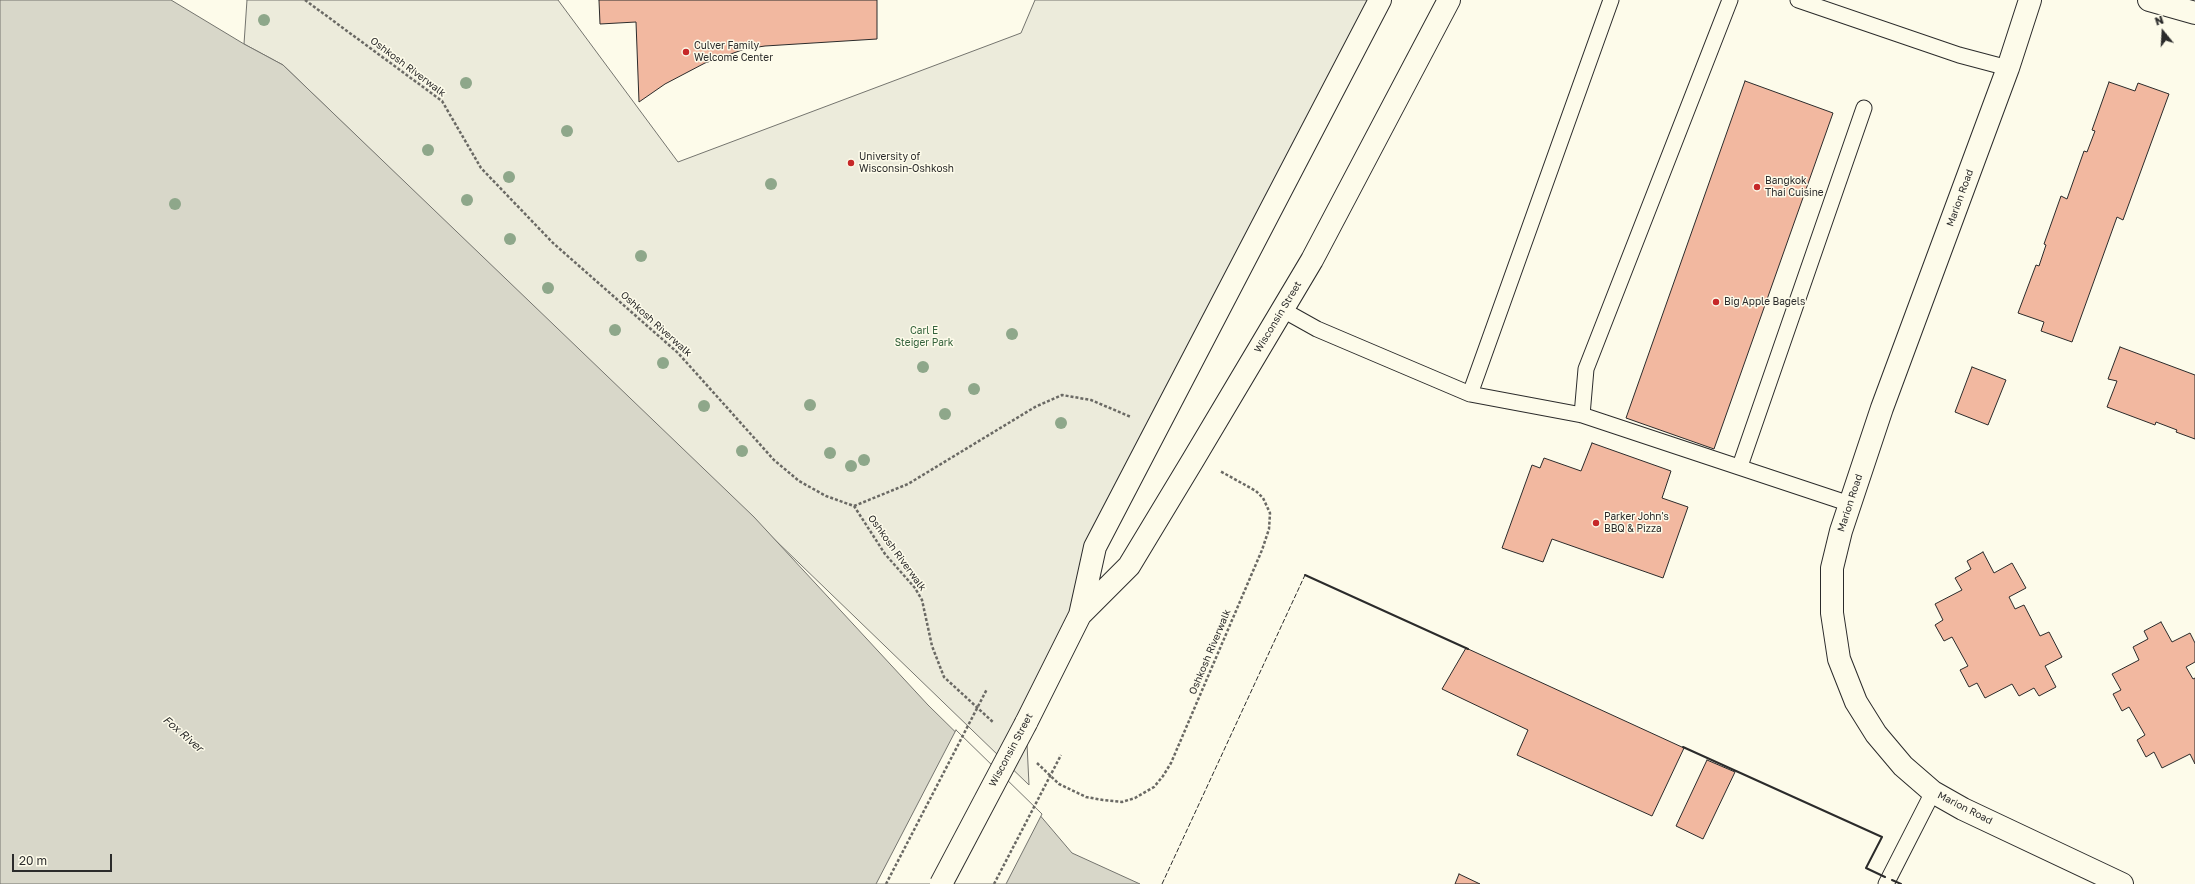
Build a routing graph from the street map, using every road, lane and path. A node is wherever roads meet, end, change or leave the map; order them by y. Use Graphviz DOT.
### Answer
graph roads {
  1 [pos="305,0"];
  2 [pos="1380,0"];
  3 [pos="1449,0"];
  4 [pos="1611,0"];
  5 [pos="1730,0"];
  6 [pos="1798,0"];
  7 [pos="2030,0"];
  8 [pos="2149,0"];
  9 [pos="2195,13"];
  10 [pos="2008,68"];
  11 [pos="1864,108"];
  12 [pos="1283,310"];
  13 [pos="1470,394"];
  14 [pos="1582,415"];
  15 [pos="1157,429"];
  16 [pos="1193,460"];
  17 [pos="1740,466"];
  18 [pos="1850,504"];
  19 [pos="854,506"];
  20 [pos="1080,615"];
  21 [pos="987,689"];
  22 [pos="972,702"];
  23 [pos="1061,755"];
  24 [pos="1059,784"];
  25 [pos="1933,792"];
  26 [pos="886,884"];
  27 [pos="941,884"];
  28 [pos="994,884"];
  29 [pos="1886,884"];
  30 [pos="2122,884"];
  1 -- 19 [label="path, Oshkosh Riverwalk"];
  2 -- 15 [label="main road, Wisconsin Street"];
  3 -- 12 [label="main road, Wisconsin Street"];
  4 -- 13 [label="lane"];
  5 -- 14 [label="lane"];
  6 -- 10 [label="lane"];
  7 -- 10 [label="main road, Marion Road"];
  8 -- 9 [label="main road"];
  10 -- 18 [label="main road, Marion Road"];
  11 -- 17 [label="lane"];
  12 -- 13 [label="lane"];
  12 -- 16 [label="main road, Wisconsin Street"];
  13 -- 14 [label="lane"];
  14 -- 17 [label="lane"];
  15 -- 19 [label="path"];
  15 -- 20 [label="main road, Wisconsin Street"];
  16 -- 20 [label="main road, Wisconsin Street"];
  16 -- 24 [label="path, Oshkosh Riverwalk"];
  17 -- 18 [label="lane"];
  18 -- 25 [label="main road, Marion Road"];
  19 -- 22 [label="path, Oshkosh Riverwalk"];
  20 -- 27 [label="main road, Wisconsin Street, bridge"];
  21 -- 26 [label="path, bridge"];
  23 -- 28 [label="path, bridge"];
  25 -- 29 [label="lane"];
  25 -- 30 [label="main road, Marion Road"];
}
